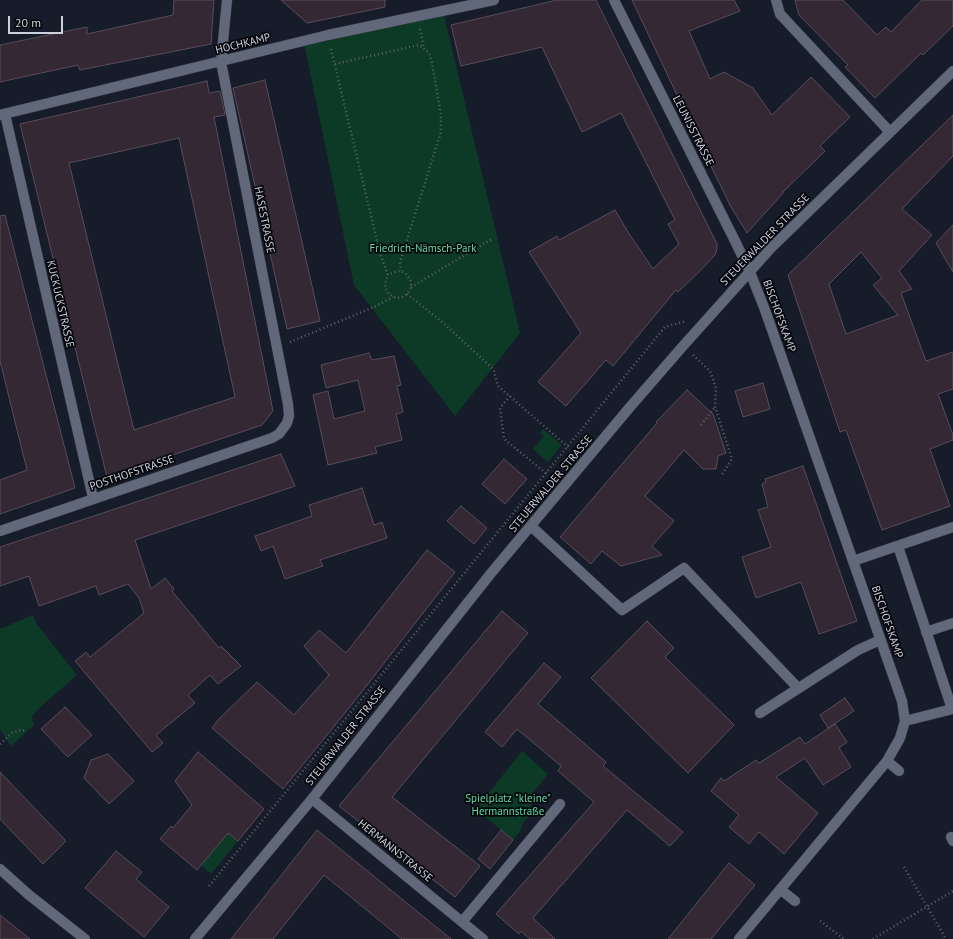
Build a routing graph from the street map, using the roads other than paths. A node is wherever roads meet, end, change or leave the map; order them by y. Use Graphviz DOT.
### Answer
graph roads {
  1 [pos="227,0"];
  2 [pos="494,0"];
  3 [pos="614,0"];
  4 [pos="776,0"];
  5 [pos="221,62"];
  6 [pos="953,71"];
  7 [pos="2,115"];
  8 [pos="890,132"];
  9 [pos="750,272"];
  10 [pos="272,438"];
  11 [pos="93,498"];
  12 [pos="532,527"];
  13 [pos="953,527"];
  14 [pos="0,531"];
  15 [pos="898,546"];
  16 [pos="853,561"];
  17 [pos="953,623"];
  18 [pos="926,632"];
  19 [pos="880,640"];
  20 [pos="798,688"];
  21 [pos="952,710"];
  22 [pos="760,713"];
  23 [pos="905,722"];
  24 [pos="887,761"];
  25 [pos="899,771"];
  26 [pos="312,799"];
  27 [pos="560,804"];
  28 [pos="0,870"];
  29 [pos="781,890"];
  30 [pos="795,901"];
  31 [pos="462,922"];
  32 [pos="85,939"];
  33 [pos="195,939"];
  34 [pos="483,939"];
  35 [pos="740,939"];
  1 -- 5 [label="street, HASESTRASSE"];
  2 -- 5 [label="street, HOCHKAMP"];
  3 -- 9 [label="street, LEUNISSTRASSE"];
  4 -- 8 [label="street"];
  5 -- 7 [label="street, HOCHKAMP"];
  5 -- 10 [label="street, HASESTRASSE"];
  6 -- 8 [label="street, STEUERWALDER STRASSE"];
  7 -- 11 [label="street, KUCKUCKSTRASSE"];
  8 -- 9 [label="street, STEUERWALDER STRASSE"];
  9 -- 12 [label="street, STEUERWALDER STRASSE"];
  9 -- 16 [label="street, BISCHOFSKAMP"];
  10 -- 11 [label="street, POSTHOFSTRASSE"];
  11 -- 14 [label="street, POSTHOFSTRASSE"];
  12 -- 20 [label="street"];
  12 -- 26 [label="street, STEUERWALDER STRASSE"];
  13 -- 15 [label="street"];
  15 -- 16 [label="street"];
  15 -- 18 [label="street"];
  16 -- 19 [label="street, BISCHOFSKAMP"];
  17 -- 18 [label="street"];
  18 -- 21 [label="street"];
  19 -- 20 [label="street"];
  19 -- 23 [label="street, BISCHOFSKAMP"];
  20 -- 22 [label="street"];
  21 -- 23 [label="street"];
  23 -- 24 [label="street, BISCHOFSKAMP"];
  24 -- 25 [label="street"];
  24 -- 29 [label="street, BISCHOFSKAMP"];
  26 -- 31 [label="street, HERMANNSTRASSE"];
  26 -- 33 [label="street, STEUERWALDER STRASSE"];
  27 -- 31 [label="street"];
  28 -- 32 [label="street"];
  29 -- 30 [label="street"];
  29 -- 35 [label="street, BISCHOFSKAMP"];
  31 -- 34 [label="street, HERMANNSTRASSE"];
}
